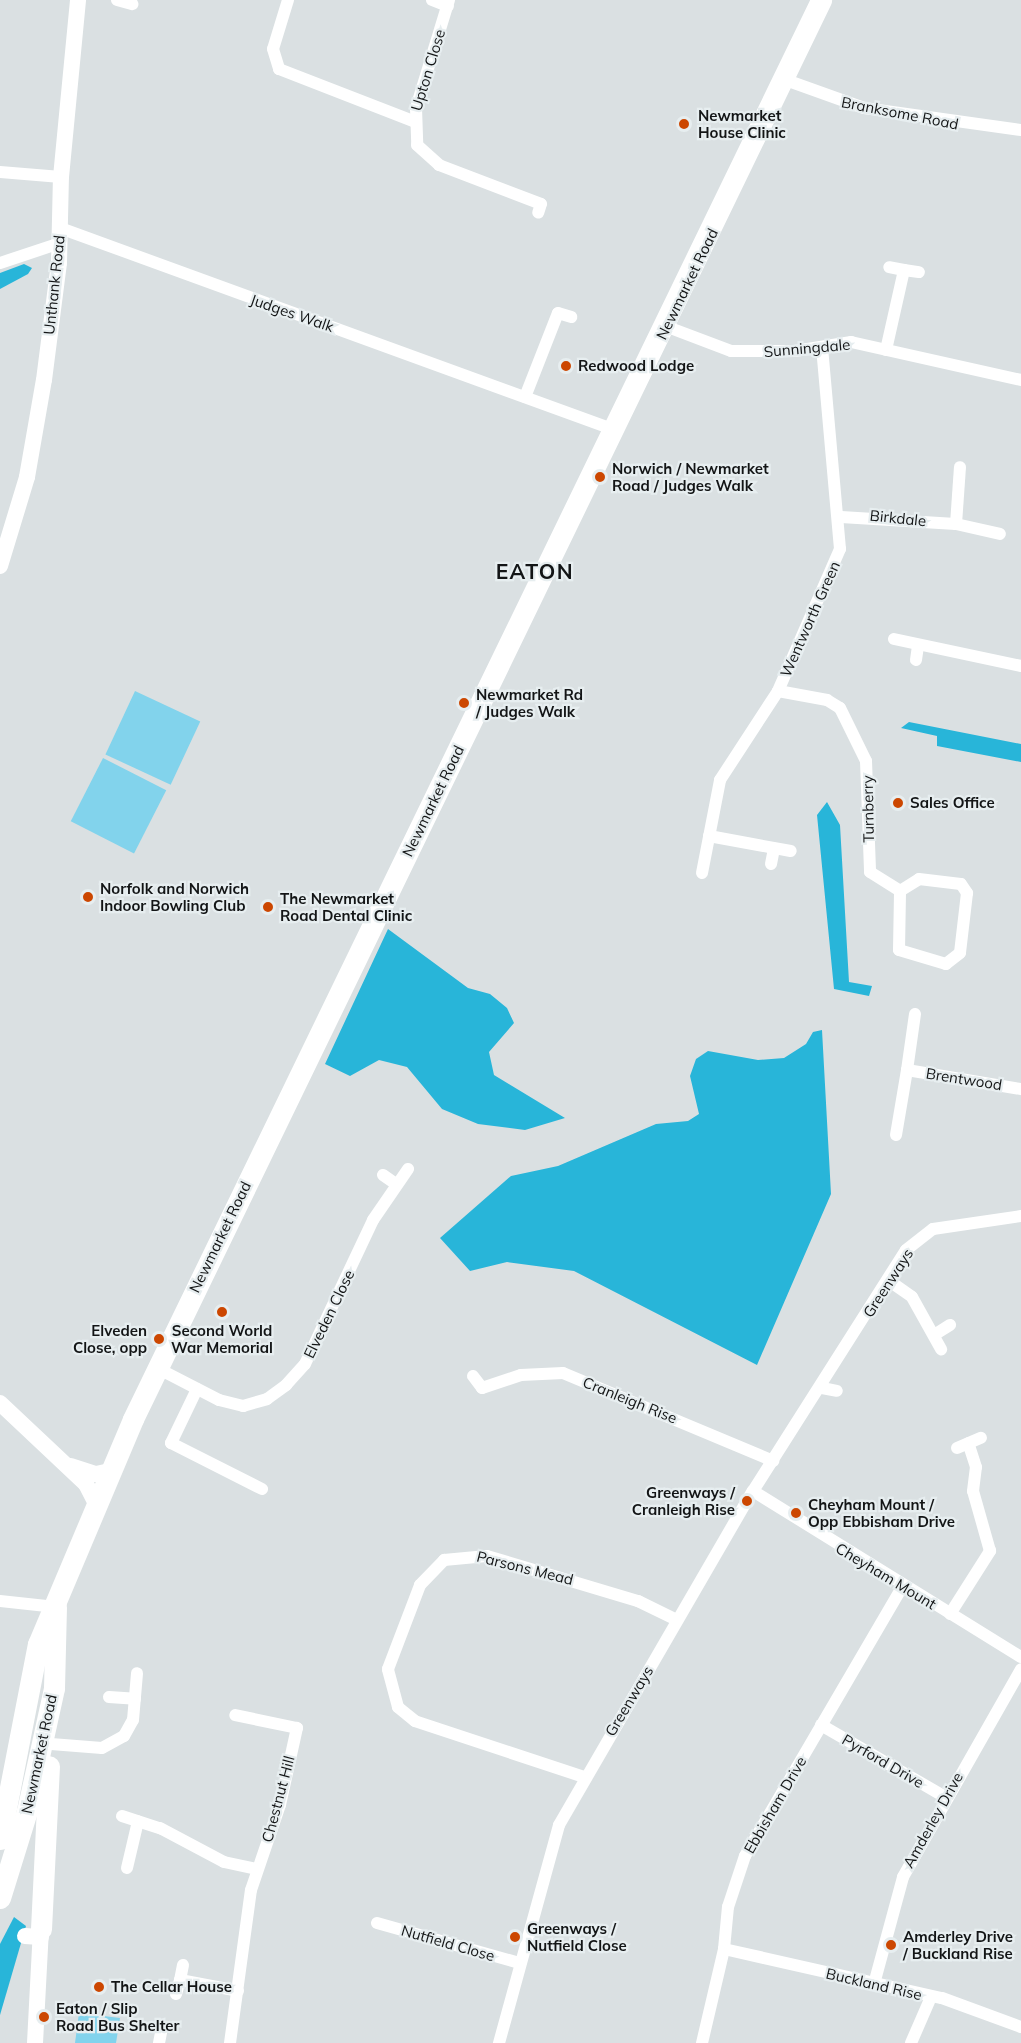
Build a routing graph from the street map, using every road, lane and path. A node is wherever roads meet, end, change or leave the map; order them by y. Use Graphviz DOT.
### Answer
graph roads {
  1 [pos="78,0"];
  2 [pos="117,0"];
  3 [pos="288,0"];
  4 [pos="432,0"];
  5 [pos="821,0"];
  6 [pos="448,3"];
  7 [pos="132,4"];
  8 [pos="783,79"];
  9 [pos="413,121"];
  10 [pos="1021,130"];
  11 [pos="0,171"];
  12 [pos="61,177"];
  13 [pos="541,204"];
  14 [pos="60,235"];
  15 [pos="0,263"];
  16 [pos="889,267"];
  17 [pos="904,270"];
  18 [pos="919,273"];
  19 [pos="571,317"];
  20 [pos="665,326"];
  21 [pos="822,348"];
  22 [pos="886,350"];
  23 [pos="1021,380"];
  24 [pos="525,397"];
  25 [pos="615,430"];
  26 [pos="960,467"];
  27 [pos="841,517"];
  28 [pos="956,524"];
  29 [pos="1000,534"];
  30 [pos="0,566"];
  31 [pos="894,639"];
  32 [pos="918,645"];
  33 [pos="916,660"];
  34 [pos="1021,666"];
  35 [pos="778,691"];
  36 [pos="709,836"];
  37 [pos="774,848"];
  38 [pos="791,851"];
  39 [pos="771,864"];
  40 [pos="702,873"];
  41 [pos="900,891"];
  42 [pos="915,1014"];
  43 [pos="907,1070"];
  44 [pos="1021,1089"];
  45 [pos="896,1135"];
  46 [pos="408,1169"];
  47 [pos="383,1175"];
  48 [pos="396,1184"];
  49 [pos="1021,1216"];
  50 [pos="888,1280"];
  51 [pos="950,1325"];
  52 [pos="934,1335"];
  53 [pos="941,1349"];
  54 [pos="157,1368"];
  55 [pos="473,1376"];
  56 [pos="822,1388"];
  57 [pos="197,1389"];
  58 [pos="837,1391"];
  59 [pos="0,1403"];
  60 [pos="981,1438"];
  61 [pos="773,1461"];
  62 [pos="64,1463"];
  63 [pos="110,1471"];
  64 [pos="262,1489"];
  65 [pos="753,1491"];
  66 [pos="96,1504"];
  67 [pos="902,1587"];
  68 [pos="0,1601"];
  69 [pos="56,1607"];
  70 [pos="950,1614"];
  71 [pos="677,1620"];
  72 [pos="1021,1657"];
  73 [pos="1021,1669"];
  74 [pos="137,1673"];
  75 [pos="54,1688"];
  76 [pos="109,1697"];
  77 [pos="135,1699"];
  78 [pos="235,1715"];
  79 [pos="821,1725"];
  80 [pos="51,1744"];
  81 [pos="584,1777"];
  82 [pos="14,1790"];
  83 [pos="945,1797"];
  84 [pos="0,1807"];
  85 [pos="122,1816"];
  86 [pos="138,1821"];
  87 [pos="0,1839"];
  88 [pos="127,1869"];
  89 [pos="256,1869"];
  90 [pos="0,1898"];
  91 [pos="377,1923"];
  92 [pos="36,1934"];
  93 [pos="724,1949"];
  94 [pos="519,1963"];
  95 [pos="183,1965"];
  96 [pos="180,1980"];
  97 [pos="874,1984"];
  98 [pos="238,1991"];
  99 [pos="176,1994"];
  100 [pos="931,1997"];
  101 [pos="162,2027"];
  102 [pos="1021,2027"];
  103 [pos="35,2043"];
  104 [pos="159,2043"];
  105 [pos="230,2043"];
  106 [pos="499,2043"];
  107 [pos="702,2043"];
  108 [pos="911,2043"];
  1 -- 12 [label="street, Unthank Road"];
  2 -- 7 [label="street"];
  3 -- 9 [label="street"];
  4 -- 6 [label="street"];
  5 -- 8 [label="highway, Newmarket Road"];
  6 -- 9 [label="street, Upton Close"];
  8 -- 10 [label="street, Branksome Road"];
  8 -- 20 [label="highway, Newmarket Road"];
  9 -- 13 [label="street, Upton Close"];
  11 -- 12 [label="street"];
  12 -- 14 [label="street, Unthank Road"];
  14 -- 15 [label="street"];
  14 -- 24 [label="street, Judges Walk"];
  14 -- 30 [label="street, Unthank Road"];
  16 -- 17 [label="street"];
  17 -- 18 [label="street"];
  17 -- 22 [label="street"];
  19 -- 24 [label="street"];
  20 -- 21 [label="street, Sunningdale"];
  20 -- 25 [label="highway, Newmarket Road"];
  21 -- 22 [label="street, Sunningdale"];
  21 -- 27 [label="street, Wentworth Green"];
  22 -- 23 [label="street, Sunningdale"];
  24 -- 25 [label="street, Judges Walk"];
  25 -- 54 [label="highway, Newmarket Road"];
  26 -- 28 [label="street"];
  27 -- 28 [label="street, Birkdale"];
  27 -- 35 [label="street, Wentworth Green"];
  28 -- 29 [label="street, Birkdale"];
  31 -- 32 [label="street"];
  32 -- 33 [label="street"];
  32 -- 34 [label="street"];
  35 -- 36 [label="street, Wentworth Green"];
  35 -- 41 [label="street, Turnberry"];
  36 -- 37 [label="street"];
  36 -- 40 [label="street, Wentworth Green"];
  37 -- 38 [label="street"];
  37 -- 39 [label="street"];
  41 -- 41 [label="street"];
  42 -- 43 [label="street, Brentwood"];
  43 -- 44 [label="street, Brentwood"];
  43 -- 45 [label="street, Brentwood"];
  46 -- 48 [label="street, Elveden Close"];
  47 -- 48 [label="street"];
  48 -- 57 [label="street, Elveden Close"];
  49 -- 50 [label="street, Greenways"];
  50 -- 52 [label="street"];
  50 -- 56 [label="street, Greenways"];
  51 -- 52 [label="street"];
  52 -- 53 [label="street"];
  54 -- 57 [label="street, Elveden Close"];
  54 -- 63 [label="highway, Newmarket Road"];
  55 -- 61 [label="street, Cranleigh Rise"];
  56 -- 58 [label="street"];
  56 -- 61 [label="street, Greenways"];
  57 -- 64 [label="street"];
  59 -- 62 [label="street"];
  60 -- 70 [label="street"];
  61 -- 65 [label="street, Greenways"];
  62 -- 63 [label="street"];
  62 -- 66 [label="street"];
  63 -- 66 [label="highway, Newmarket Road"];
  65 -- 67 [label="street, Cheyham Mount"];
  65 -- 71 [label="street, Greenways"];
  66 -- 69 [label="highway, Newmarket Road"];
  67 -- 70 [label="street, Cheyham Mount"];
  67 -- 79 [label="street, Ebbisham Drive"];
  68 -- 69 [label="street"];
  69 -- 75 [label="highway, Newmarket Road"];
  69 -- 82 [label="highway, Newmarket Road"];
  70 -- 72 [label="street, Cheyham Mount"];
  71 -- 81 [label="street, Greenways"];
  71 -- 81 [label="street, Parsons Mead"];
  73 -- 83 [label="street, Amderley Drive"];
  74 -- 77 [label="street"];
  75 -- 80 [label="highway"];
  75 -- 90 [label="highway, Newmarket Road"];
  76 -- 77 [label="street"];
  77 -- 80 [label="street"];
  78 -- 89 [label="street, Chestnut Hill"];
  79 -- 83 [label="street, Pyrford Drive"];
  79 -- 93 [label="street, Ebbisham Drive"];
  80 -- 92 [label="highway"];
  81 -- 94 [label="street, Greenways"];
  82 -- 84 [label="highway"];
  82 -- 87 [label="highway, Newmarket Road"];
  83 -- 97 [label="street, Amderley Drive"];
  85 -- 86 [label="street"];
  86 -- 88 [label="street"];
  86 -- 89 [label="street"];
  89 -- 98 [label="street, Chestnut Hill"];
  91 -- 94 [label="street, Nutfield Close"];
  92 -- 103 [label="street"];
  93 -- 97 [label="street, Buckland Rise"];
  93 -- 107 [label="street, Ebbisham Drive"];
  94 -- 106 [label="street, Greenways"];
  95 -- 96 [label="street"];
  96 -- 98 [label="street"];
  96 -- 99 [label="street"];
  97 -- 100 [label="street, Buckland Rise"];
  98 -- 105 [label="street, Chestnut Hill"];
  100 -- 102 [label="street, Buckland Rise"];
  100 -- 108 [label="street"];
  101 -- 104 [label="street"];
}
